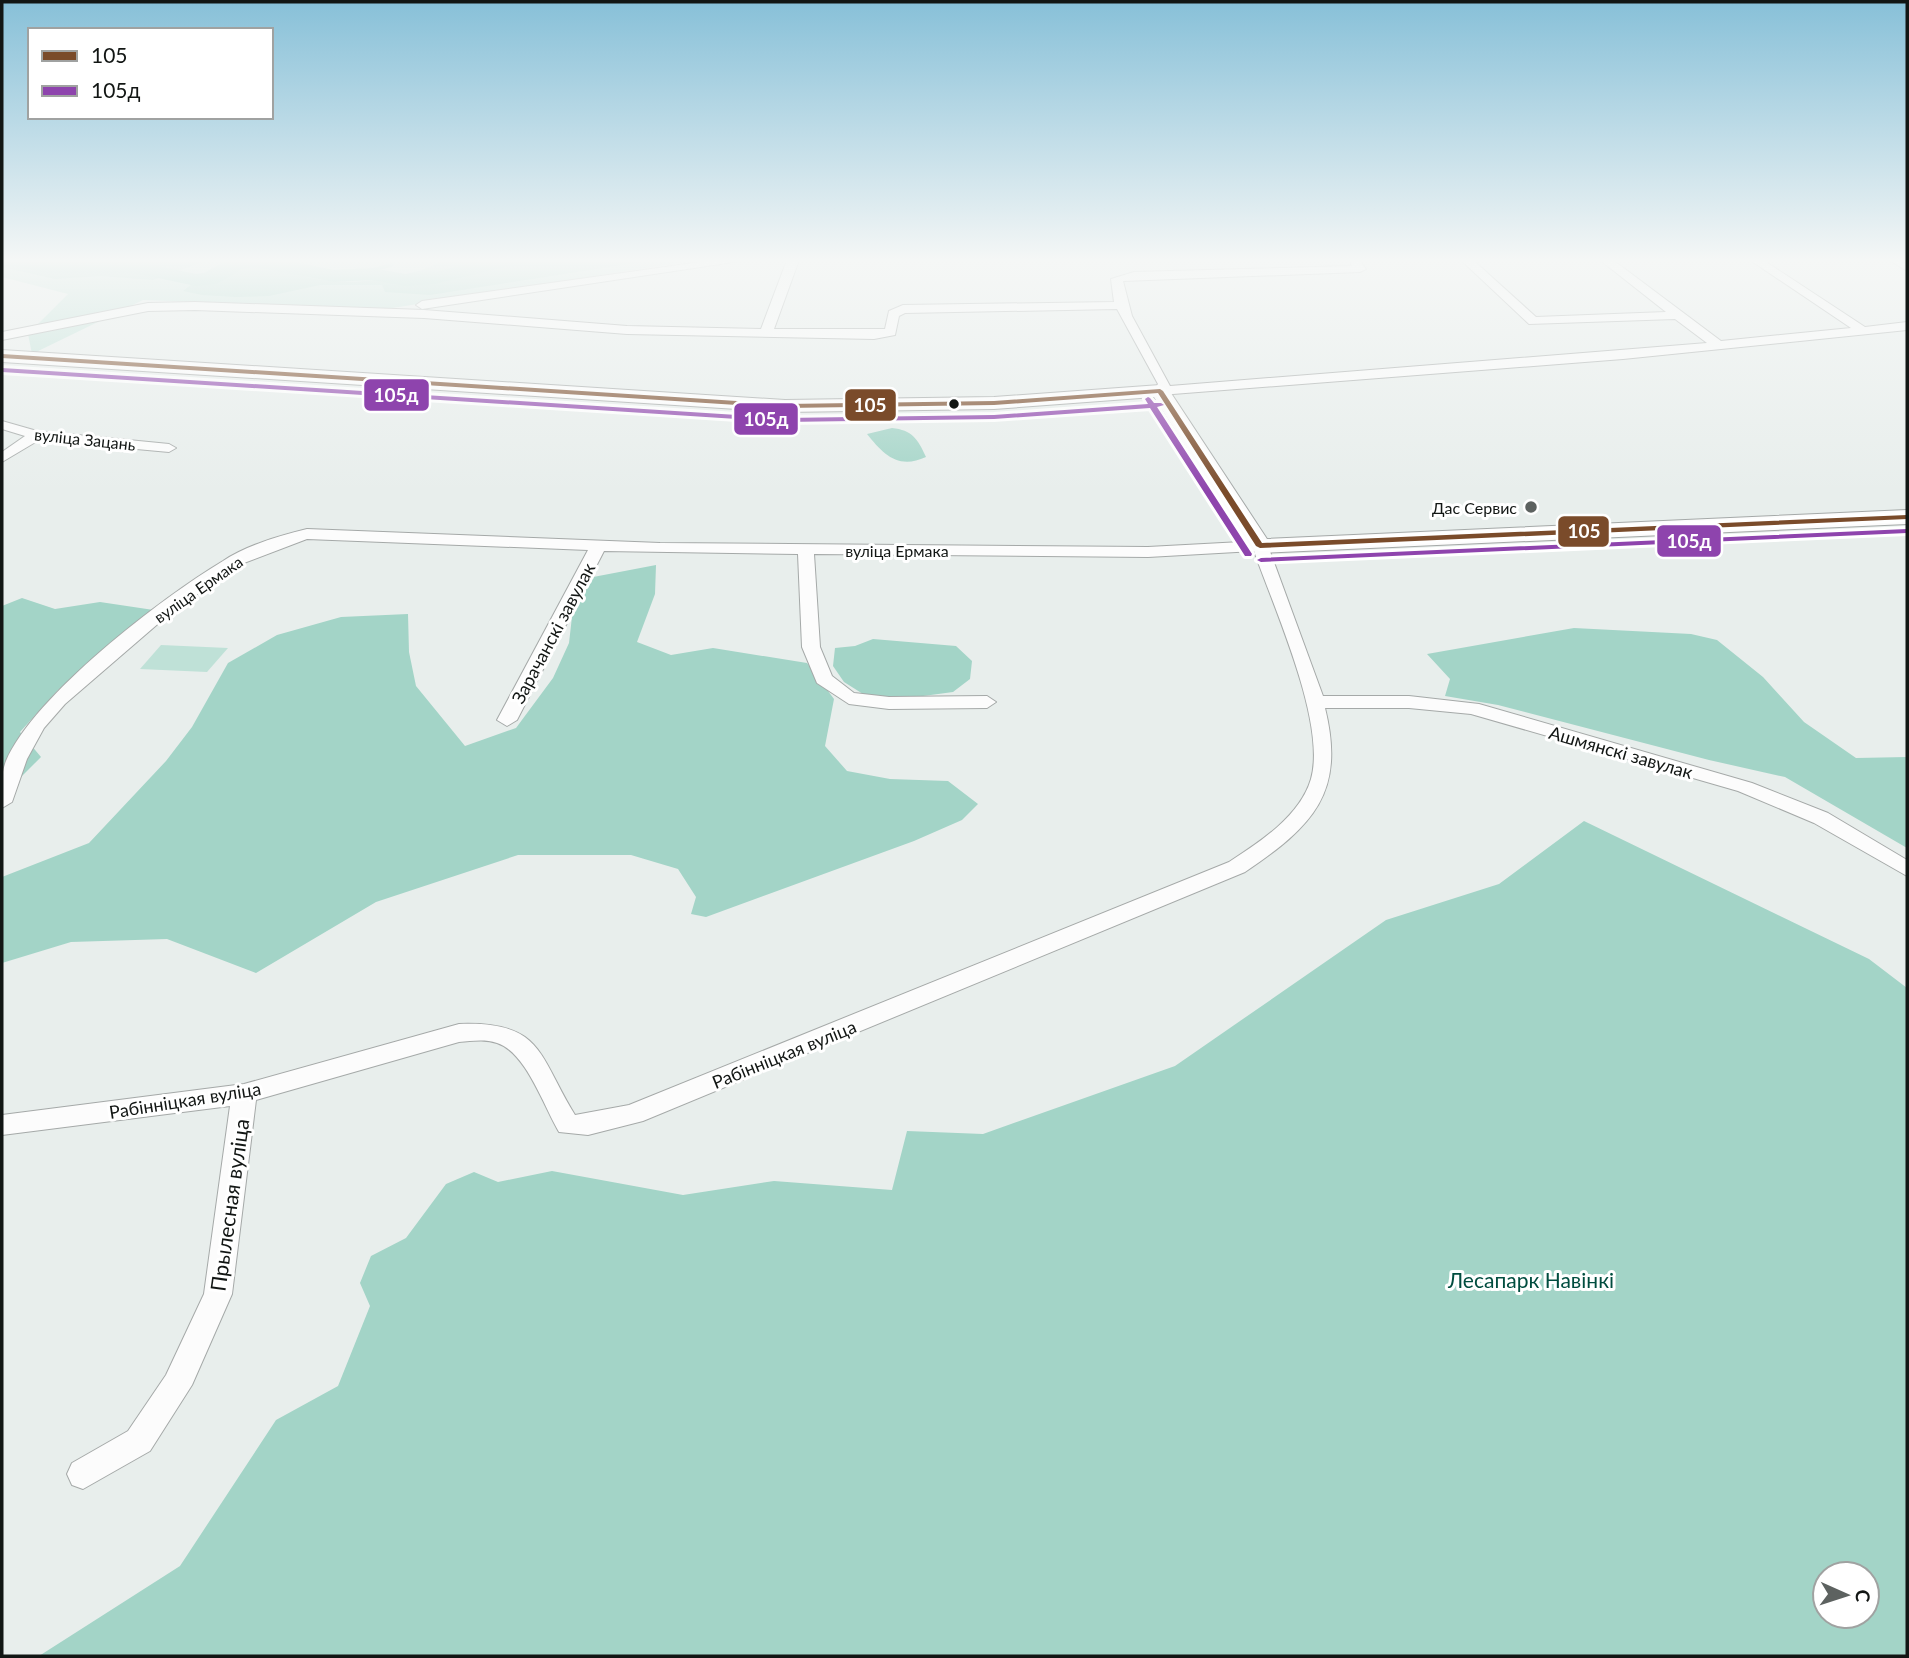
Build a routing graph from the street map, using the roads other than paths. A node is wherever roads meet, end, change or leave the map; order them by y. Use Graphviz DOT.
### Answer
graph roads {
  1 [pos="1140,337"];
  2 [pos="1708,337"];
  3 [pos="1791,337"];
  4 [pos="1718,345"];
  5 [pos="2,356"];
  6 [pos="1160,391"];
  7 [pos="2,425"];
  8 [pos="36,435"];
  9 [pos="169,448"];
  10 [pos="2,458"];
  11 [pos="1907,517"];
  12 [pos="598,546"];
  13 [pos="1260,546"];
  14 [pos="806,550"];
  15 [pos="987,702"];
  16 [pos="1315,702"];
  17 [pos="507,720"];
  18 [pos="2,802"];
  19 [pos="1907,870"];
  20 [pos="244,1094"];
  21 [pos="2,1125"];
  22 [pos="83,1474"];
  1 -- 6 [label="street"];
  2 -- 4 [label="street"];
  3 -- 4 [label="street"];
  4 -- 6 [label="street"];
  5 -- 6 [label="street"];
  6 -- 13 [label="street"];
  7 -- 8 [label="street, вуліца Зацань"];
  8 -- 9 [label="street, вуліца Зацань"];
  8 -- 10 [label="street"];
  11 -- 13 [label="street, вуліца Ермака"];
  12 -- 14 [label="street, вуліца Ермака"];
  12 -- 17 [label="street, Зарачанскі завулак"];
  12 -- 18 [label="street, вуліца Ермака"];
  13 -- 14 [label="street, вуліца Ермака"];
  13 -- 16 [label="street, Рабінніцкая вуліца"];
  14 -- 15 [label="street"];
  16 -- 19 [label="street, Ашмянскі завулак"];
  16 -- 20 [label="street, Рабінніцкая вуліца"];
  20 -- 21 [label="street, Рабінніцкая вуліца"];
  20 -- 22 [label="street, Прылесная вуліца"];
}
